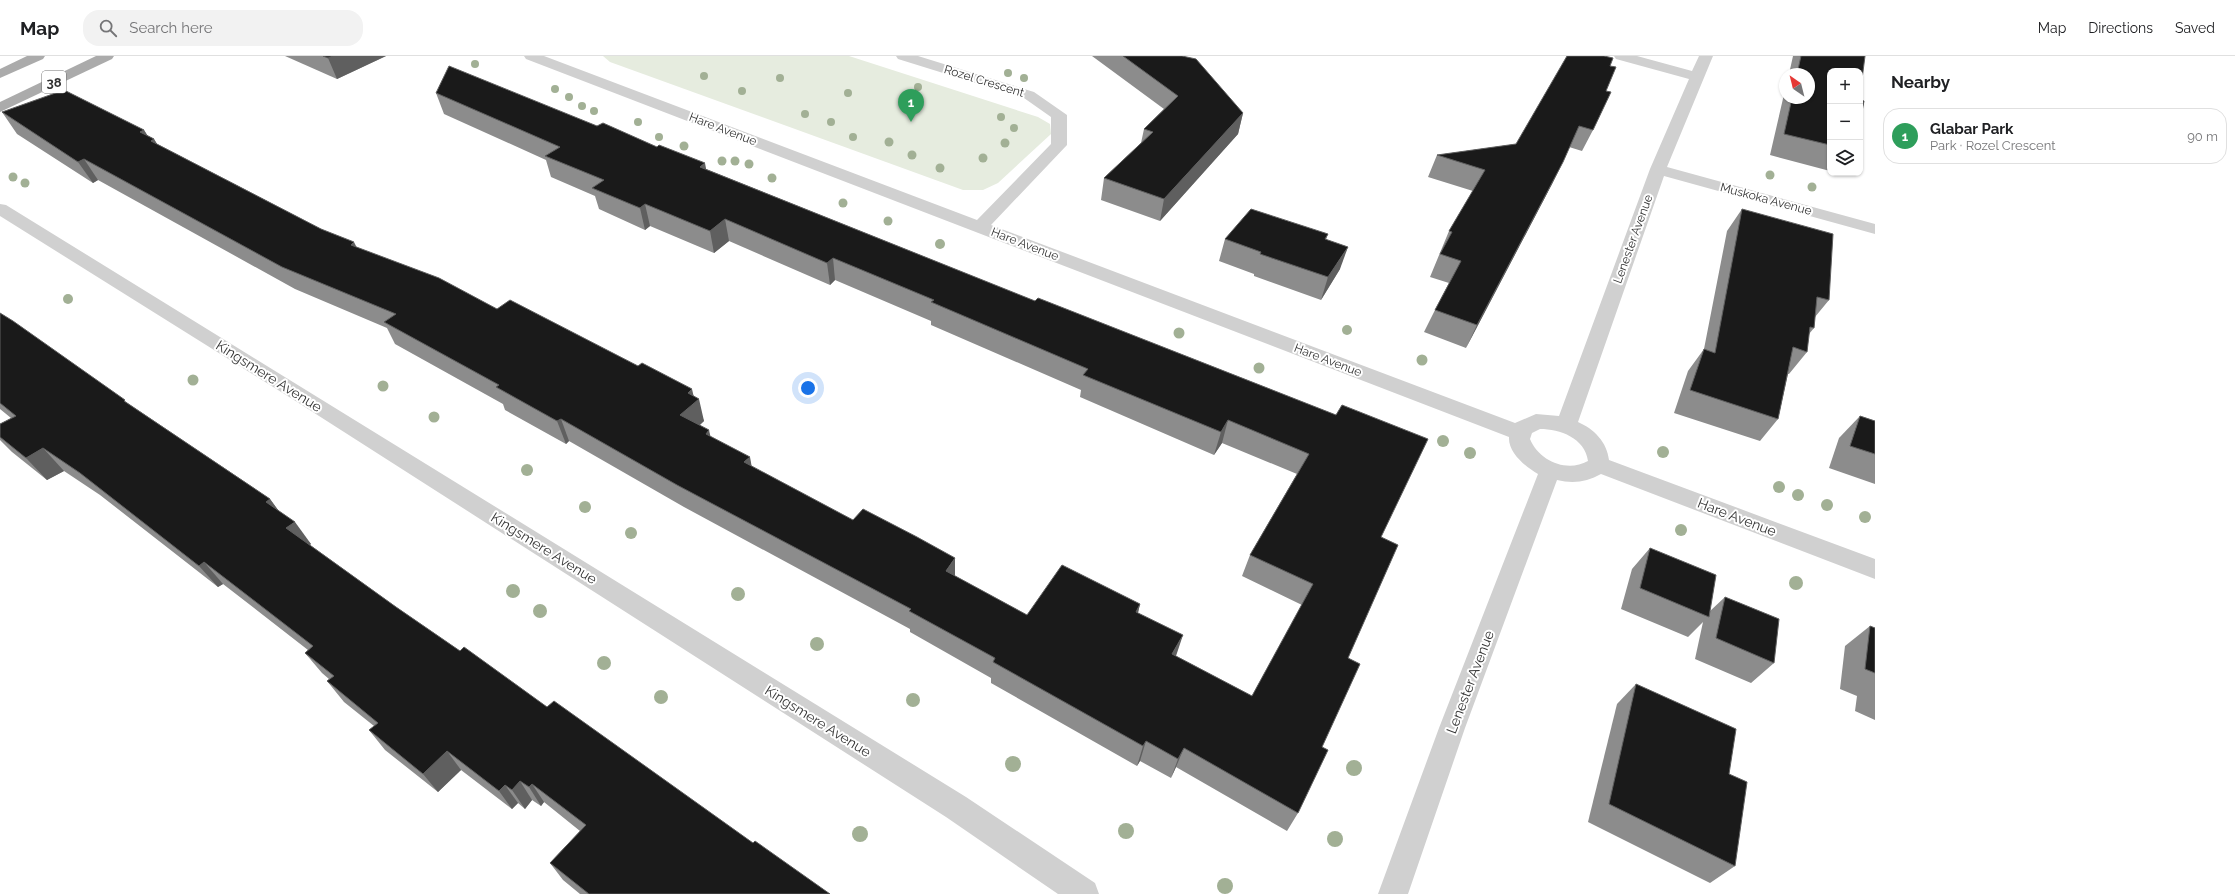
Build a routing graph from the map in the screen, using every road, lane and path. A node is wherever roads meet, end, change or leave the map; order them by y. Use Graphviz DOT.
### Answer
graph roads {
  1 [pos="38,56"];
  2 [pos="107,56"];
  3 [pos="903,56"];
  4 [pos="1622,56"];
  5 [pos="1706,56"];
  6 [pos="544,58"];
  7 [pos="0,74"];
  8 [pos="1698,77"];
  9 [pos="0,108"];
  10 [pos="1658,169"];
  11 [pos="0,209"];
  12 [pos="980,227"];
  13 [pos="1875,229"];
  14 [pos="1566,425"];
  15 [pos="1519,433"];
  16 [pos="1599,465"];
  17 [pos="1550,471"];
  18 [pos="1875,569"];
  19 [pos="1084,894"];
  20 [pos="1393,894"];
  1 -- 7 [label="main road, 38"];
  2 -- 9 [label="main road, 38"];
  3 -- 12 [label="street, Rozel Crescent"];
  4 -- 8 [label="street"];
  5 -- 8 [label="street, Lenester Avenue"];
  6 -- 12 [label="street, Hare Avenue"];
  8 -- 10 [label="street, Lenester Avenue"];
  10 -- 13 [label="street, Muskoka Avenue"];
  10 -- 14 [label="street, Lenester Avenue"];
  11 -- 19 [label="street, Kingsmere Avenue"];
  12 -- 15 [label="street, Hare Avenue"];
  14 -- 15 [label="street"];
  14 -- 16 [label="street"];
  15 -- 17 [label="street"];
  16 -- 17 [label="street"];
  16 -- 18 [label="street, Hare Avenue"];
  17 -- 20 [label="street, Lenester Avenue"];
}
